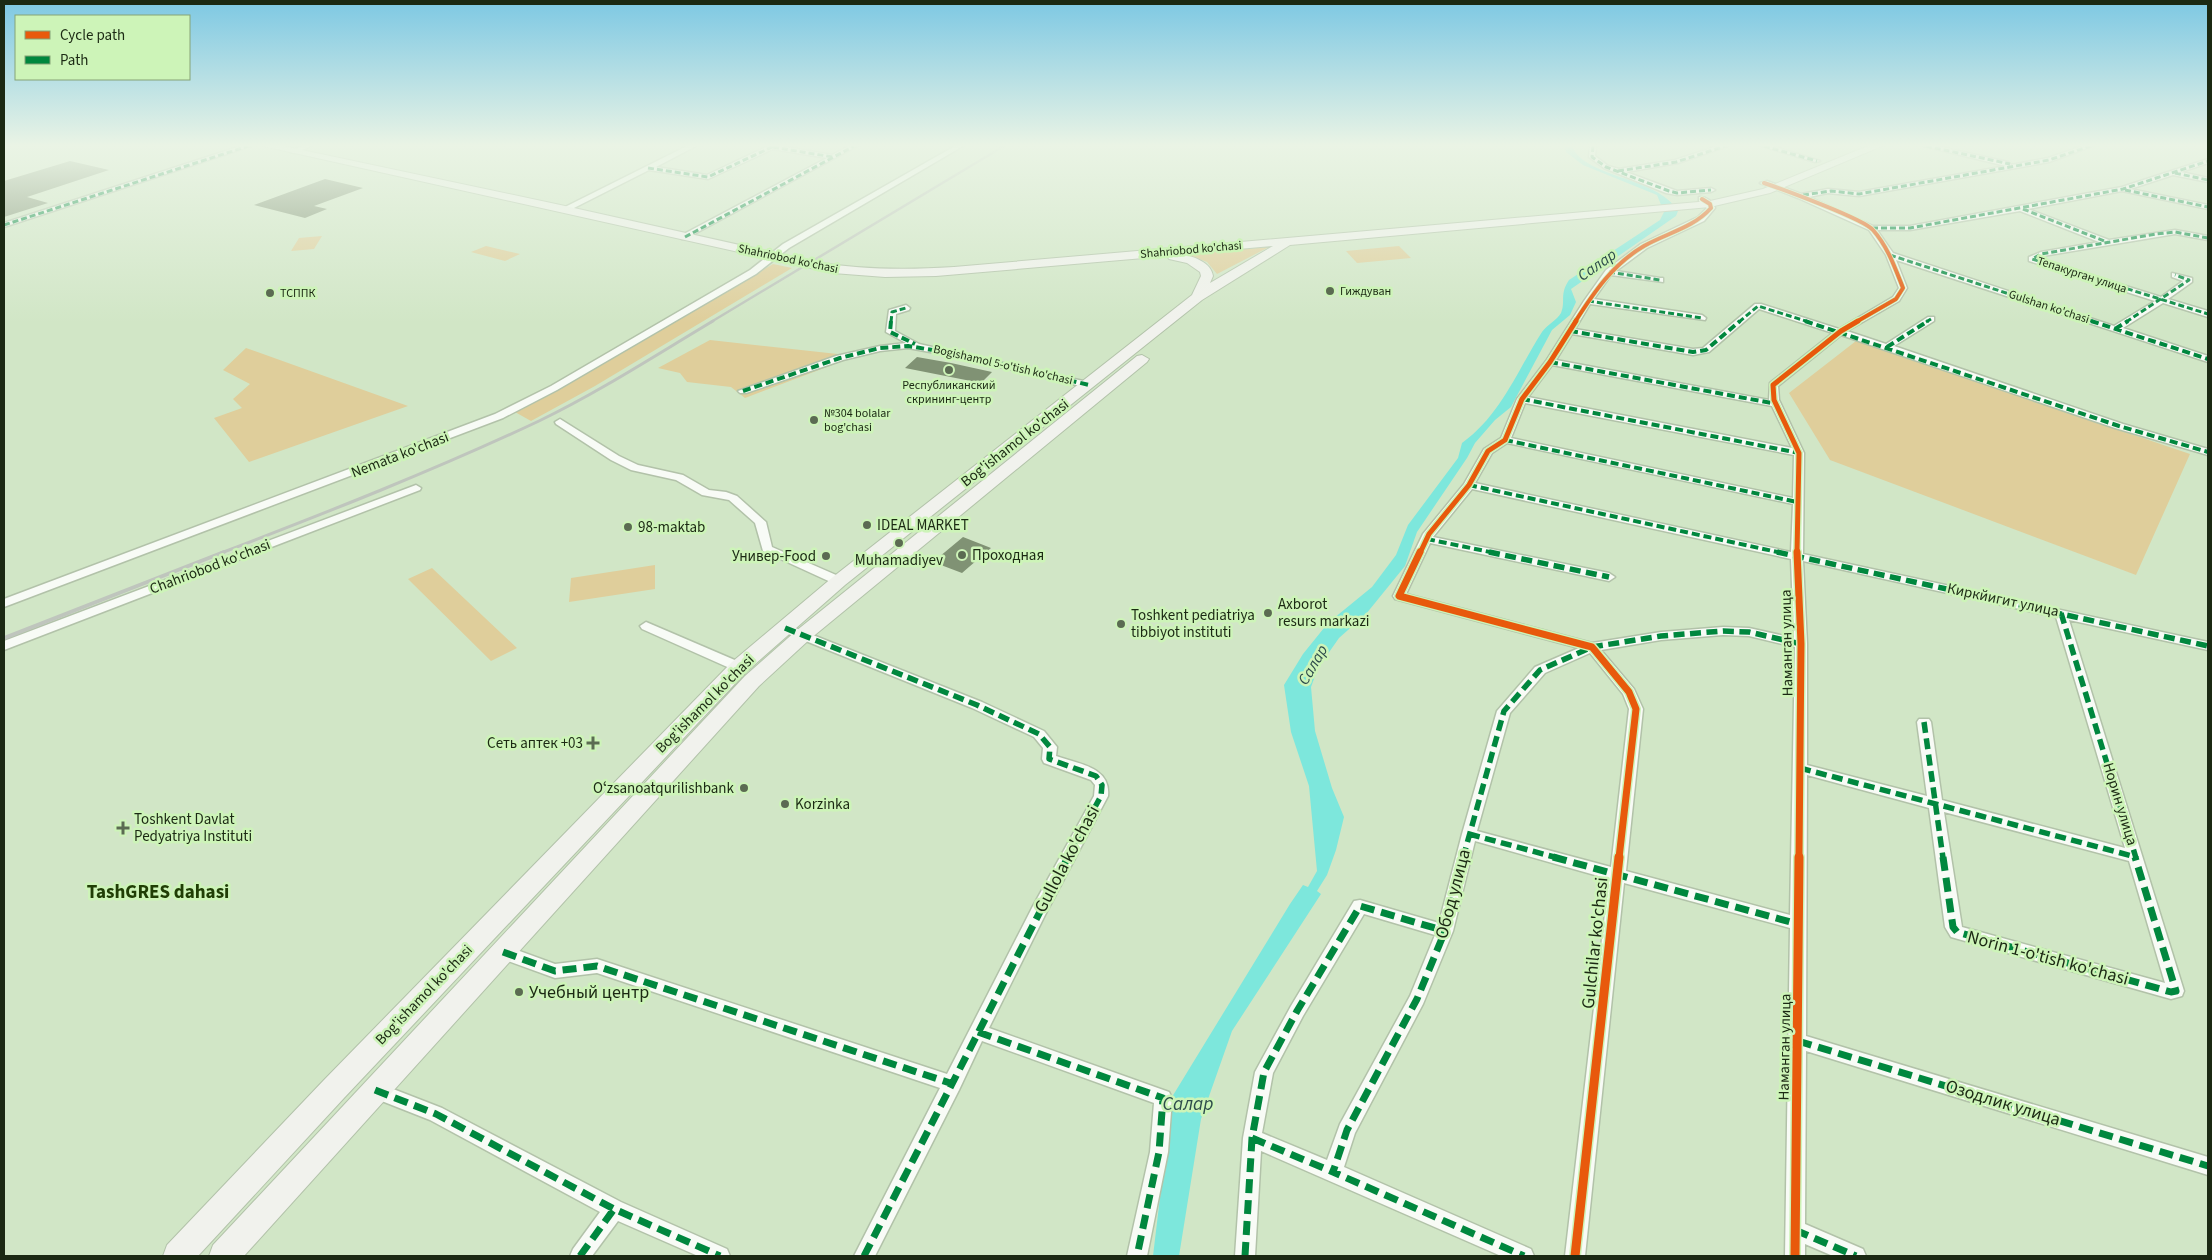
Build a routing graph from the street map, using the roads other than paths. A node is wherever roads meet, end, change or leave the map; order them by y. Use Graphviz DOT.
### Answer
graph roads {
  1 [pos="66,205"];
  2 [pos="555,205"];
  3 [pos="575,205"];
  4 [pos="744,205"];
  5 [pos="860,205"];
  6 [pos="1670,205"];
  7 [pos="1702,205"];
  8 [pos="1821,205"];
  9 [pos="2044,205"];
  10 [pos="1648,207"];
  11 [pos="569,208"];
  12 [pos="2023,209"];
  13 [pos="4,225"];
  14 [pos="1872,228"];
  15 [pos="690,235"];
  16 [pos="1311,237"];
  17 [pos="2208,238"];
  18 [pos="1291,241"];
  19 [pos="2107,242"];
  20 [pos="1248,243"];
  21 [pos="776,254"];
  22 [pos="1142,255"];
  23 [pos="1890,255"];
  24 [pos="1609,272"];
  25 [pos="2175,275"];
  26 [pos="1660,280"];
  27 [pos="1198,297"];
  28 [pos="2162,300"];
  29 [pos="1588,301"];
  30 [pos="906,308"];
  31 [pos="2208,314"];
  32 [pos="1702,318"];
  33 [pos="1931,319"];
  34 [pos="2115,328"];
  35 [pos="1570,331"];
  36 [pos="1841,331"];
  37 [pos="1158,338"];
  38 [pos="917,345"];
  39 [pos="1887,347"];
  40 [pos="2208,359"];
  41 [pos="1550,362"];
  42 [pos="1089,386"];
  43 [pos="743,391"];
  44 [pos="1522,399"];
  45 [pos="1777,404"];
  46 [pos="560,422"];
  47 [pos="1036,436"];
  48 [pos="1505,440"];
  49 [pos="2208,452"];
  50 [pos="1799,453"];
  51 [pos="998,467"];
  52 [pos="1469,485"];
  53 [pos="416,488"];
  54 [pos="1797,502"];
  55 [pos="1427,539"];
  56 [pos="1797,555"];
  57 [pos="1609,577"];
  58 [pos="839,581"];
  59 [pos="4,603"];
  60 [pos="2061,613"];
  61 [pos="646,626"];
  62 [pos="794,631"];
  63 [pos="1801,644"];
  64 [pos="4,646"];
  65 [pos="2208,646"];
  66 [pos="1592,647"];
  67 [pos="739,668"];
  68 [pos="1924,722"];
  69 [pos="1800,768"];
  70 [pos="1934,803"];
  71 [pos="1469,834"];
  72 [pos="2136,857"];
  73 [pos="1618,875"];
  74 [pos="1798,924"];
  75 [pos="1445,930"];
  76 [pos="503,952"];
  77 [pos="2171,992"];
  78 [pos="978,1032"];
  79 [pos="1798,1041"];
  80 [pos="953,1084"];
  81 [pos="334,1089"];
  82 [pos="369,1096"];
  83 [pos="1252,1138"];
  84 [pos="2208,1166"];
  85 [pos="1333,1172"];
  86 [pos="614,1208"];
  87 [pos="1795,1230"];
  88 [pos="178,1256"];
  89 [pos="224,1256"];
  90 [pos="580,1256"];
  91 [pos="720,1256"];
  92 [pos="864,1256"];
  93 [pos="1137,1256"];
  94 [pos="1245,1256"];
  95 [pos="1524,1256"];
  96 [pos="1575,1256"];
  97 [pos="1795,1256"];
  98 [pos="1856,1256"];
  1 -- 13 [label="street"];
  2 -- 11 [label="main road, Shahriobod ko'chasi"];
  3 -- 11 [label="street"];
  4 -- 15 [label="street"];
  5 -- 21 [label="street, Nemata ko'chasi"];
  6 -- 10 [label="main road"];
  7 -- 24 [label="street"];
  8 -- 14 [label="street"];
  9 -- 12 [label="street"];
  10 -- 16 [label="main road"];
  11 -- 15 [label="main road, Shahriobod ko'chasi"];
  12 -- 14 [label="street"];
  12 -- 19 [label="street, Тепакурган улица"];
  14 -- 23 [label="street, Наманган улица"];
  15 -- 21 [label="main road, Shahriobod ko'chasi"];
  16 -- 18 [label="main road, Bog'ishamol ko'chasi"];
  16 -- 20 [label="main road, Shahriobod ko'chasi"];
  16 -- 37 [label="main road, Bog'ishamol ko'chasi"];
  17 -- 19 [label="street, Тепакурган улица"];
  18 -- 20 [label="main road, Shahriobod ko'chasi"];
  18 -- 27 [label="main road, Bog'ishamol ko'chasi"];
  19 -- 28 [label="street, Тепакурган улица"];
  20 -- 21 [label="main road, Shahriobod ko'chasi"];
  20 -- 22 [label="main road, Shahriobod ko'chasi"];
  21 -- 22 [label="main road, Shahriobod ko'chasi"];
  21 -- 59 [label="street, Nemata ko'chasi"];
  22 -- 27 [label="main road"];
  23 -- 34 [label="street, Gulshan ko'chasi"];
  23 -- 36 [label="street, Наманган улица"];
  24 -- 26 [label="street"];
  24 -- 29 [label="street"];
  25 -- 28 [label="street"];
  27 -- 37 [label="main road, Bog'ishamol ko'chasi"];
  28 -- 31 [label="street, Тепакурган улица"];
  28 -- 34 [label="street"];
  29 -- 32 [label="street"];
  29 -- 35 [label="street"];
  30 -- 38 [label="street"];
  33 -- 39 [label="street"];
  34 -- 40 [label="street, Gulshan ko'chasi"];
  35 -- 36 [label="street"];
  35 -- 41 [label="street"];
  36 -- 39 [label="street"];
  36 -- 45 [label="street, Наманган улица"];
  37 -- 42 [label="main road, Bog'ishamol ko'chasi"];
  37 -- 47 [label="main road, Bog'ishamol ko'chasi"];
  38 -- 42 [label="street, Bogishamol 5-o'tish ko'chasi"];
  38 -- 43 [label="street"];
  39 -- 49 [label="street"];
  41 -- 44 [label="street"];
  41 -- 45 [label="street"];
  42 -- 47 [label="main road, Bog'ishamol ko'chasi"];
  44 -- 48 [label="street"];
  44 -- 50 [label="street"];
  45 -- 50 [label="street, Наманган улица"];
  46 -- 58 [label="street"];
  47 -- 51 [label="main road, Bog'ishamol ko'chasi"];
  48 -- 52 [label="street"];
  48 -- 54 [label="street"];
  50 -- 54 [label="street, Наманган улица"];
  51 -- 58 [label="main road, Bog'ishamol ko'chasi"];
  51 -- 62 [label="main road, Bog'ishamol ko'chasi"];
  52 -- 55 [label="street"];
  52 -- 56 [label="street, Киркйигит улица"];
  53 -- 64 [label="street, Chahriobod ko'chasi"];
  54 -- 56 [label="street, Наманган улица"];
  55 -- 57 [label="street"];
  55 -- 66 [label="street"];
  56 -- 60 [label="street, Киркйигит улица"];
  56 -- 63 [label="street, Наманган улица"];
  58 -- 62 [label="main road, Bog'ishamol ko'chasi"];
  60 -- 65 [label="street, Киркйигит улица"];
  60 -- 72 [label="street, Норин улица"];
  61 -- 67 [label="street"];
  62 -- 67 [label="main road, Bog'ishamol ko'chasi"];
  62 -- 76 [label="main road, Bog'ishamol ko'chasi"];
  62 -- 78 [label="street, Gullola ko'chasi"];
  63 -- 66 [label="street, Обод улица"];
  63 -- 69 [label="street, Наманган улица"];
  66 -- 71 [label="street, Обод улица"];
  66 -- 73 [label="street, Gulchilar ko'chasi"];
  67 -- 81 [label="main road, Bog'ishamol ko'chasi"];
  68 -- 70 [label="street, Norin 1-o'tish ko'chasi"];
  69 -- 70 [label="street"];
  69 -- 74 [label="street, Наманган улица"];
  70 -- 72 [label="street"];
  70 -- 77 [label="street, Norin 1-o'tish ko'chasi"];
  71 -- 73 [label="street"];
  71 -- 75 [label="street, Обод улица"];
  72 -- 77 [label="street, Норин улица"];
  73 -- 74 [label="street"];
  73 -- 96 [label="street, Gulchilar ko'chasi"];
  74 -- 79 [label="street, Наманган улица"];
  75 -- 83 [label="street"];
  75 -- 85 [label="street, Обод улица"];
  76 -- 80 [label="street"];
  76 -- 82 [label="main road, Bog'ishamol ko'chasi"];
  78 -- 80 [label="street, Gullola ko'chasi"];
  78 -- 93 [label="street"];
  79 -- 84 [label="street, Озодлик улица"];
  79 -- 87 [label="street, Наманган улица"];
  80 -- 92 [label="street, Gullola ko'chasi"];
  81 -- 82 [label="main road"];
  81 -- 88 [label="main road, Bog'ishamol ko'chasi"];
  82 -- 86 [label="street"];
  82 -- 89 [label="main road, Bog'ishamol ko'chasi"];
  83 -- 85 [label="street"];
  83 -- 94 [label="street"];
  85 -- 95 [label="street"];
  86 -- 90 [label="street"];
  86 -- 91 [label="street"];
  87 -- 97 [label="street, Наманган улица"];
  87 -- 98 [label="street"];
}
